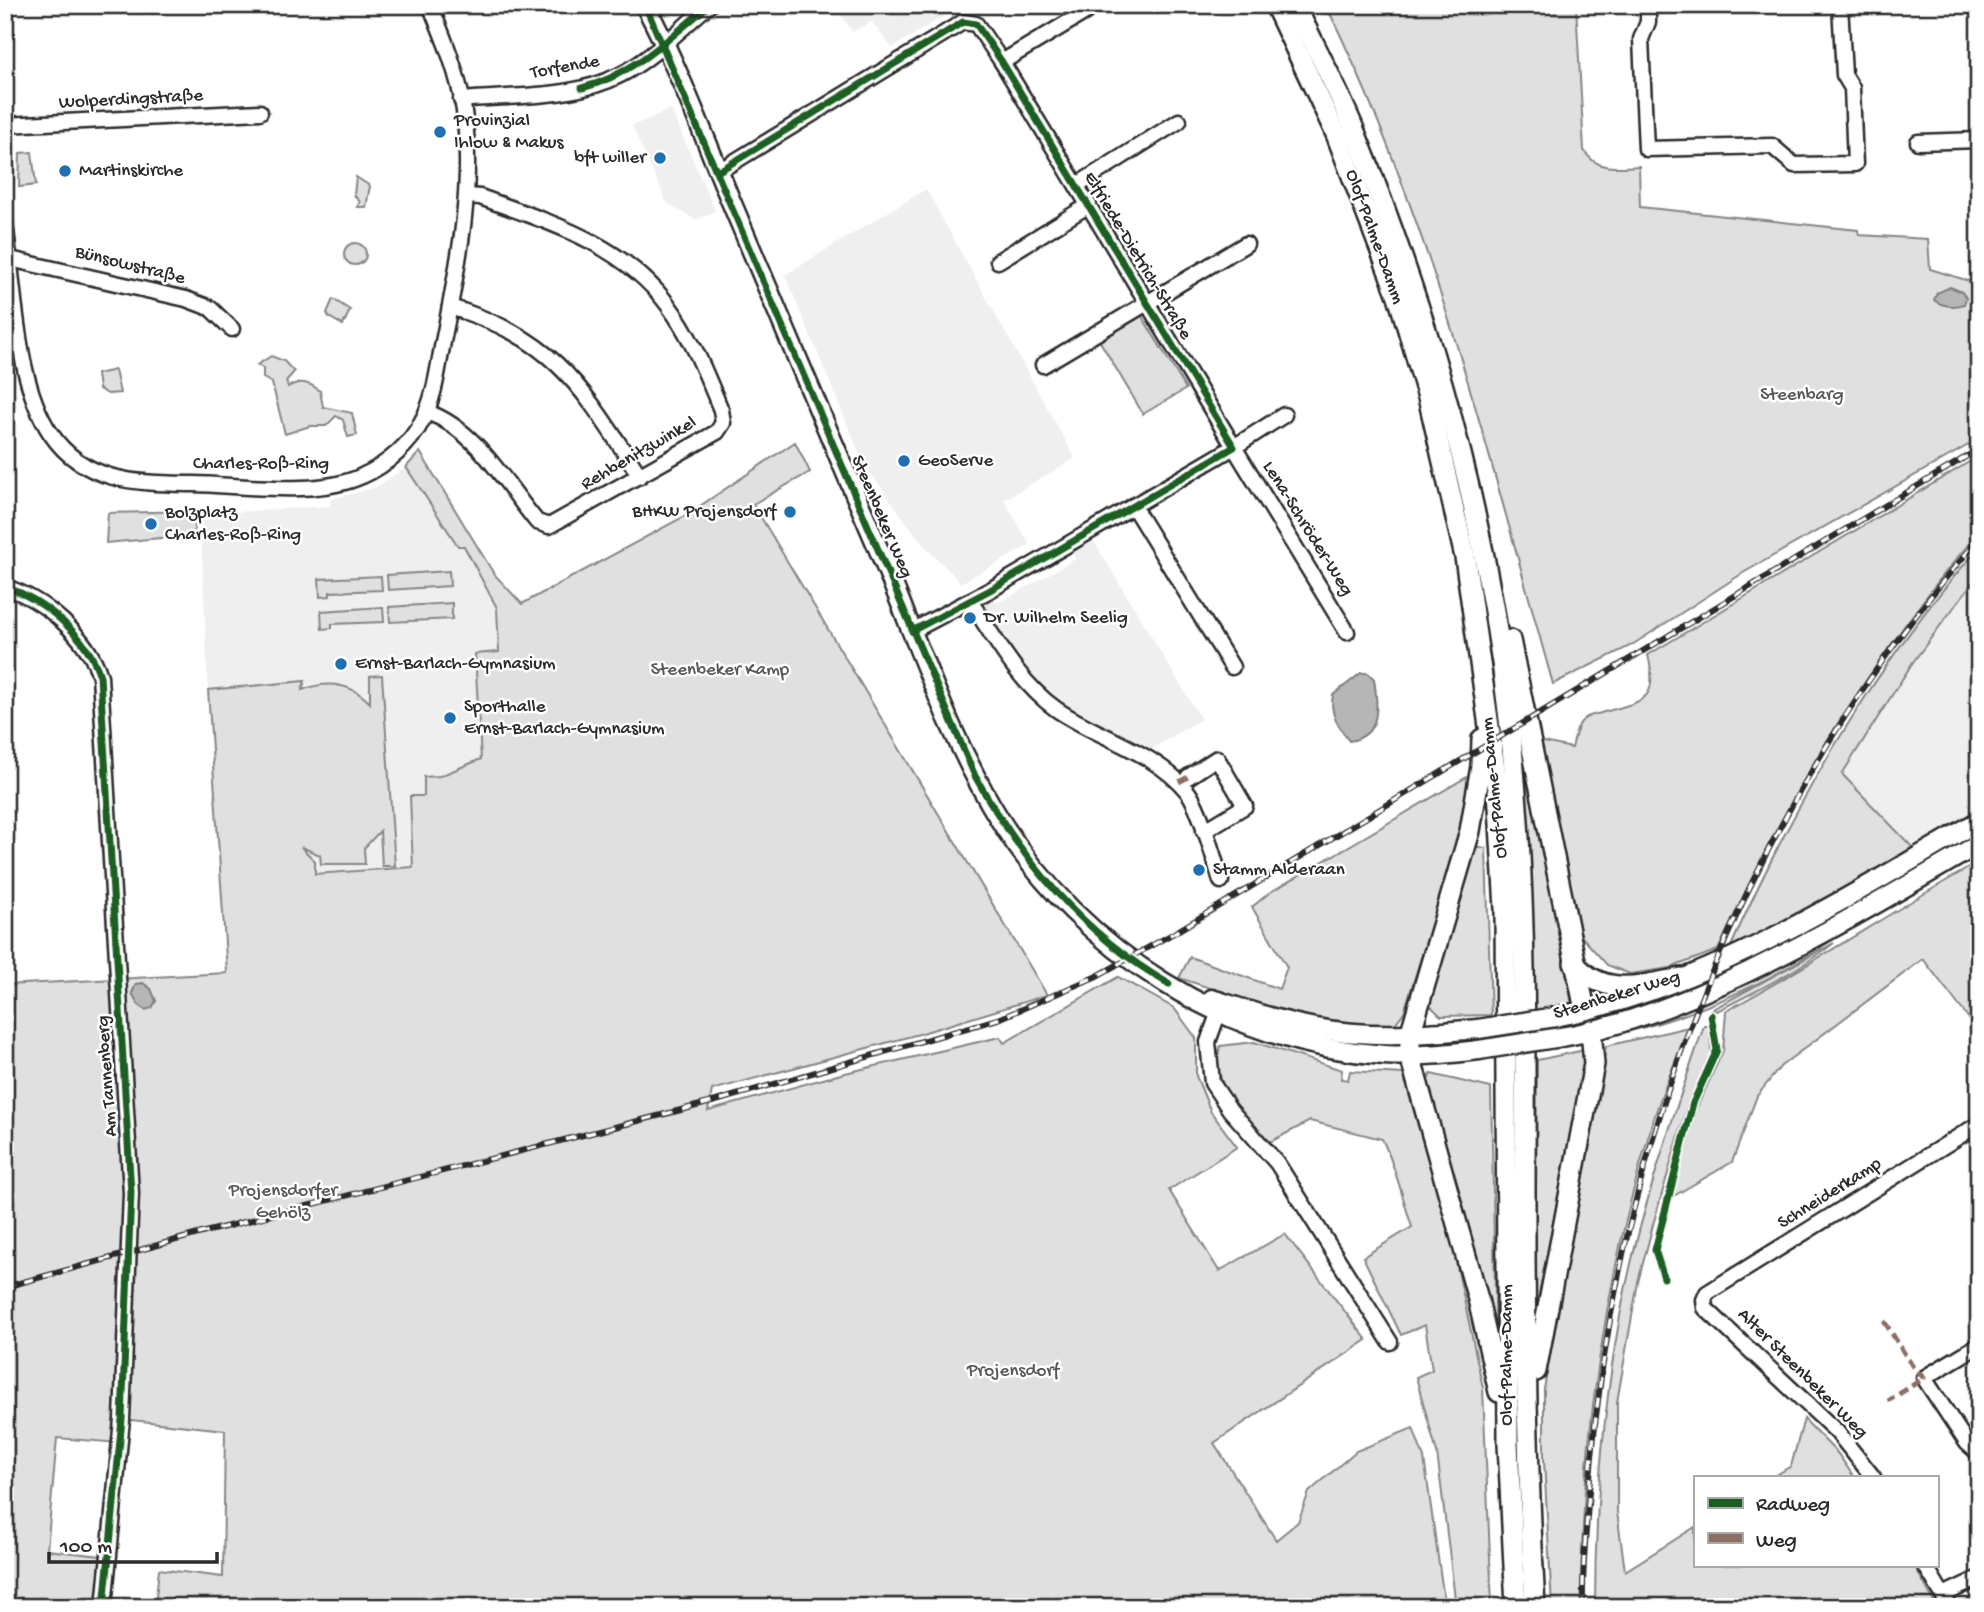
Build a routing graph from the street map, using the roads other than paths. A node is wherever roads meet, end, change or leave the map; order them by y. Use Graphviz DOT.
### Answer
graph roads {
  1 [pos="429,5"];
  2 [pos="645,5"];
  3 [pos="709,5"];
  4 [pos="1097,5"];
  5 [pos="1275,5"];
  6 [pos="1295,5"];
  7 [pos="1648,5"];
  8 [pos="1840,5"];
  9 [pos="663,43"];
  10 [pos="1002,62"];
  11 [pos="461,100"];
  12 [pos="260,112"];
  13 [pos="1179,121"];
  14 [pos="5,125"];
  15 [pos="1979,140"];
  16 [pos="1918,142"];
  17 [pos="719,171"];
  18 [pos="1077,185"];
  19 [pos="467,196"];
  20 [pos="1089,205"];
  21 [pos="6,228"];
  22 [pos="1246,244"];
  23 [pos="10,259"];
  24 [pos="998,261"];
  25 [pos="1147,304"];
  26 [pos="450,307"];
  27 [pos="232,329"];
  28 [pos="1044,365"];
  29 [pos="427,412"];
  30 [pos="1284,415"];
  31 [pos="1234,447"];
  32 [pos="640,476"];
  33 [pos="1133,506"];
  34 [pos="5,587"];
  35 [pos="1490,590"];
  36 [pos="970,601"];
  37 [pos="912,631"];
  38 [pos="1347,632"];
  39 [pos="1233,667"];
  40 [pos="1483,686"];
  41 [pos="1188,777"];
  42 [pos="1979,821"];
  43 [pos="1204,831"];
  44 [pos="1950,837"];
  45 [pos="1979,844"];
  46 [pos="1959,855"];
  47 [pos="1221,881"];
  48 [pos="1574,963"];
  49 [pos="1681,978"];
  50 [pos="1220,1007"];
  51 [pos="1585,1010"];
  52 [pos="1591,1030"];
  53 [pos="1410,1034"];
  54 [pos="1410,1056"];
  55 [pos="1979,1124"];
  56 [pos="1704,1300"];
  57 [pos="1390,1342"];
  58 [pos="1979,1345"];
  59 [pos="1517,1446"];
  60 [pos="1976,1451"];
  61 [pos="1872,1476"];
  62 [pos="1926,1566"];
  63 [pos="1979,1578"];
  64 [pos="1946,1601"];
  65 [pos="104,1607"];
  66 [pos="1516,1607"];
  67 [pos="1535,1607"];
  1 -- 11 [label="street, Charles-Roß-Ring"];
  2 -- 9 [label="main road, Steenbeker Weg"];
  3 -- 9 [label="street, Torfende"];
  4 -- 10 [label="street"];
  5 -- 40 [label="highway, Olof-Palme-Damm"];
  6 -- 35 [label="highway, Olof-Palme-Damm"];
  7 -- 8 [label="street"];
  9 -- 11 [label="street, Torfende"];
  9 -- 17 [label="main road, Steenbeker Weg"];
  10 -- 17 [label="street, Elfriede-Dietrich-Straße"];
  10 -- 18 [label="street, Elfriede-Dietrich-Straße"];
  11 -- 19 [label="street, Charles-Roß-Ring"];
  12 -- 14 [label="street, Wolperdingstraße"];
  13 -- 18 [label="street"];
  15 -- 16 [label="street"];
  17 -- 37 [label="main road, Steenbeker Weg"];
  18 -- 20 [label="street, Elfriede-Dietrich-Straße"];
  19 -- 26 [label="street, Charles-Roß-Ring"];
  19 -- 32 [label="street, Rehbenitzwinkel"];
  20 -- 24 [label="street, Elfriede-Dietrich-Straße"];
  20 -- 25 [label="street, Elfriede-Dietrich-Straße"];
  21 -- 23 [label="street, Charles-Roß-Ring"];
  22 -- 25 [label="street"];
  23 -- 27 [label="street, Bünsowstraße"];
  23 -- 29 [label="street, Charles-Roß-Ring"];
  25 -- 28 [label="street"];
  25 -- 31 [label="street, Elfriede-Dietrich-Straße"];
  26 -- 29 [label="street, Charles-Roß-Ring"];
  26 -- 32 [label="street"];
  29 -- 32 [label="street, Rehbenitzwinkel"];
  30 -- 31 [label="street"];
  31 -- 33 [label="street"];
  31 -- 38 [label="street, Lena-Schröder-Weg"];
  33 -- 36 [label="street"];
  33 -- 39 [label="street"];
  34 -- 65 [label="street, Am Tannenberg"];
  35 -- 48 [label="highway"];
  35 -- 59 [label="highway, Olof-Palme-Damm"];
  36 -- 37 [label="street"];
  36 -- 43 [label="street"];
  37 -- 50 [label="main road, Steenbeker Weg"];
  40 -- 53 [label="highway"];
  40 -- 59 [label="highway, Olof-Palme-Damm"];
  41 -- 43 [label="street"];
  42 -- 44 [label="main road, Steenbeker Weg"];
  43 -- 47 [label="street"];
  44 -- 46 [label="main road"];
  44 -- 49 [label="main road, Steenbeker Weg"];
  45 -- 46 [label="main road, Steenbeker Weg"];
  46 -- 52 [label="main road, Steenbeker Weg"];
  48 -- 49 [label="highway"];
  48 -- 51 [label="highway"];
  49 -- 51 [label="main road, Steenbeker Weg"];
  50 -- 53 [label="main road, Steenbeker Weg"];
  50 -- 54 [label="main road, Steenbeker Weg"];
  50 -- 57 [label="street"];
  51 -- 52 [label="main road"];
  51 -- 53 [label="main road, Steenbeker Weg, bridge"];
  52 -- 54 [label="main road, Steenbeker Weg, bridge"];
  52 -- 59 [label="highway"];
  53 -- 54 [label="highway"];
  54 -- 59 [label="highway"];
  55 -- 56 [label="street, Schneiderkamp"];
  56 -- 61 [label="street, Alter Steenbeker Weg"];
  58 -- 60 [label="street"];
  59 -- 66 [label="highway, Olof-Palme-Damm"];
  59 -- 67 [label="highway, Olof-Palme-Damm"];
  62 -- 64 [label="street"];
  63 -- 64 [label="street"];
}
